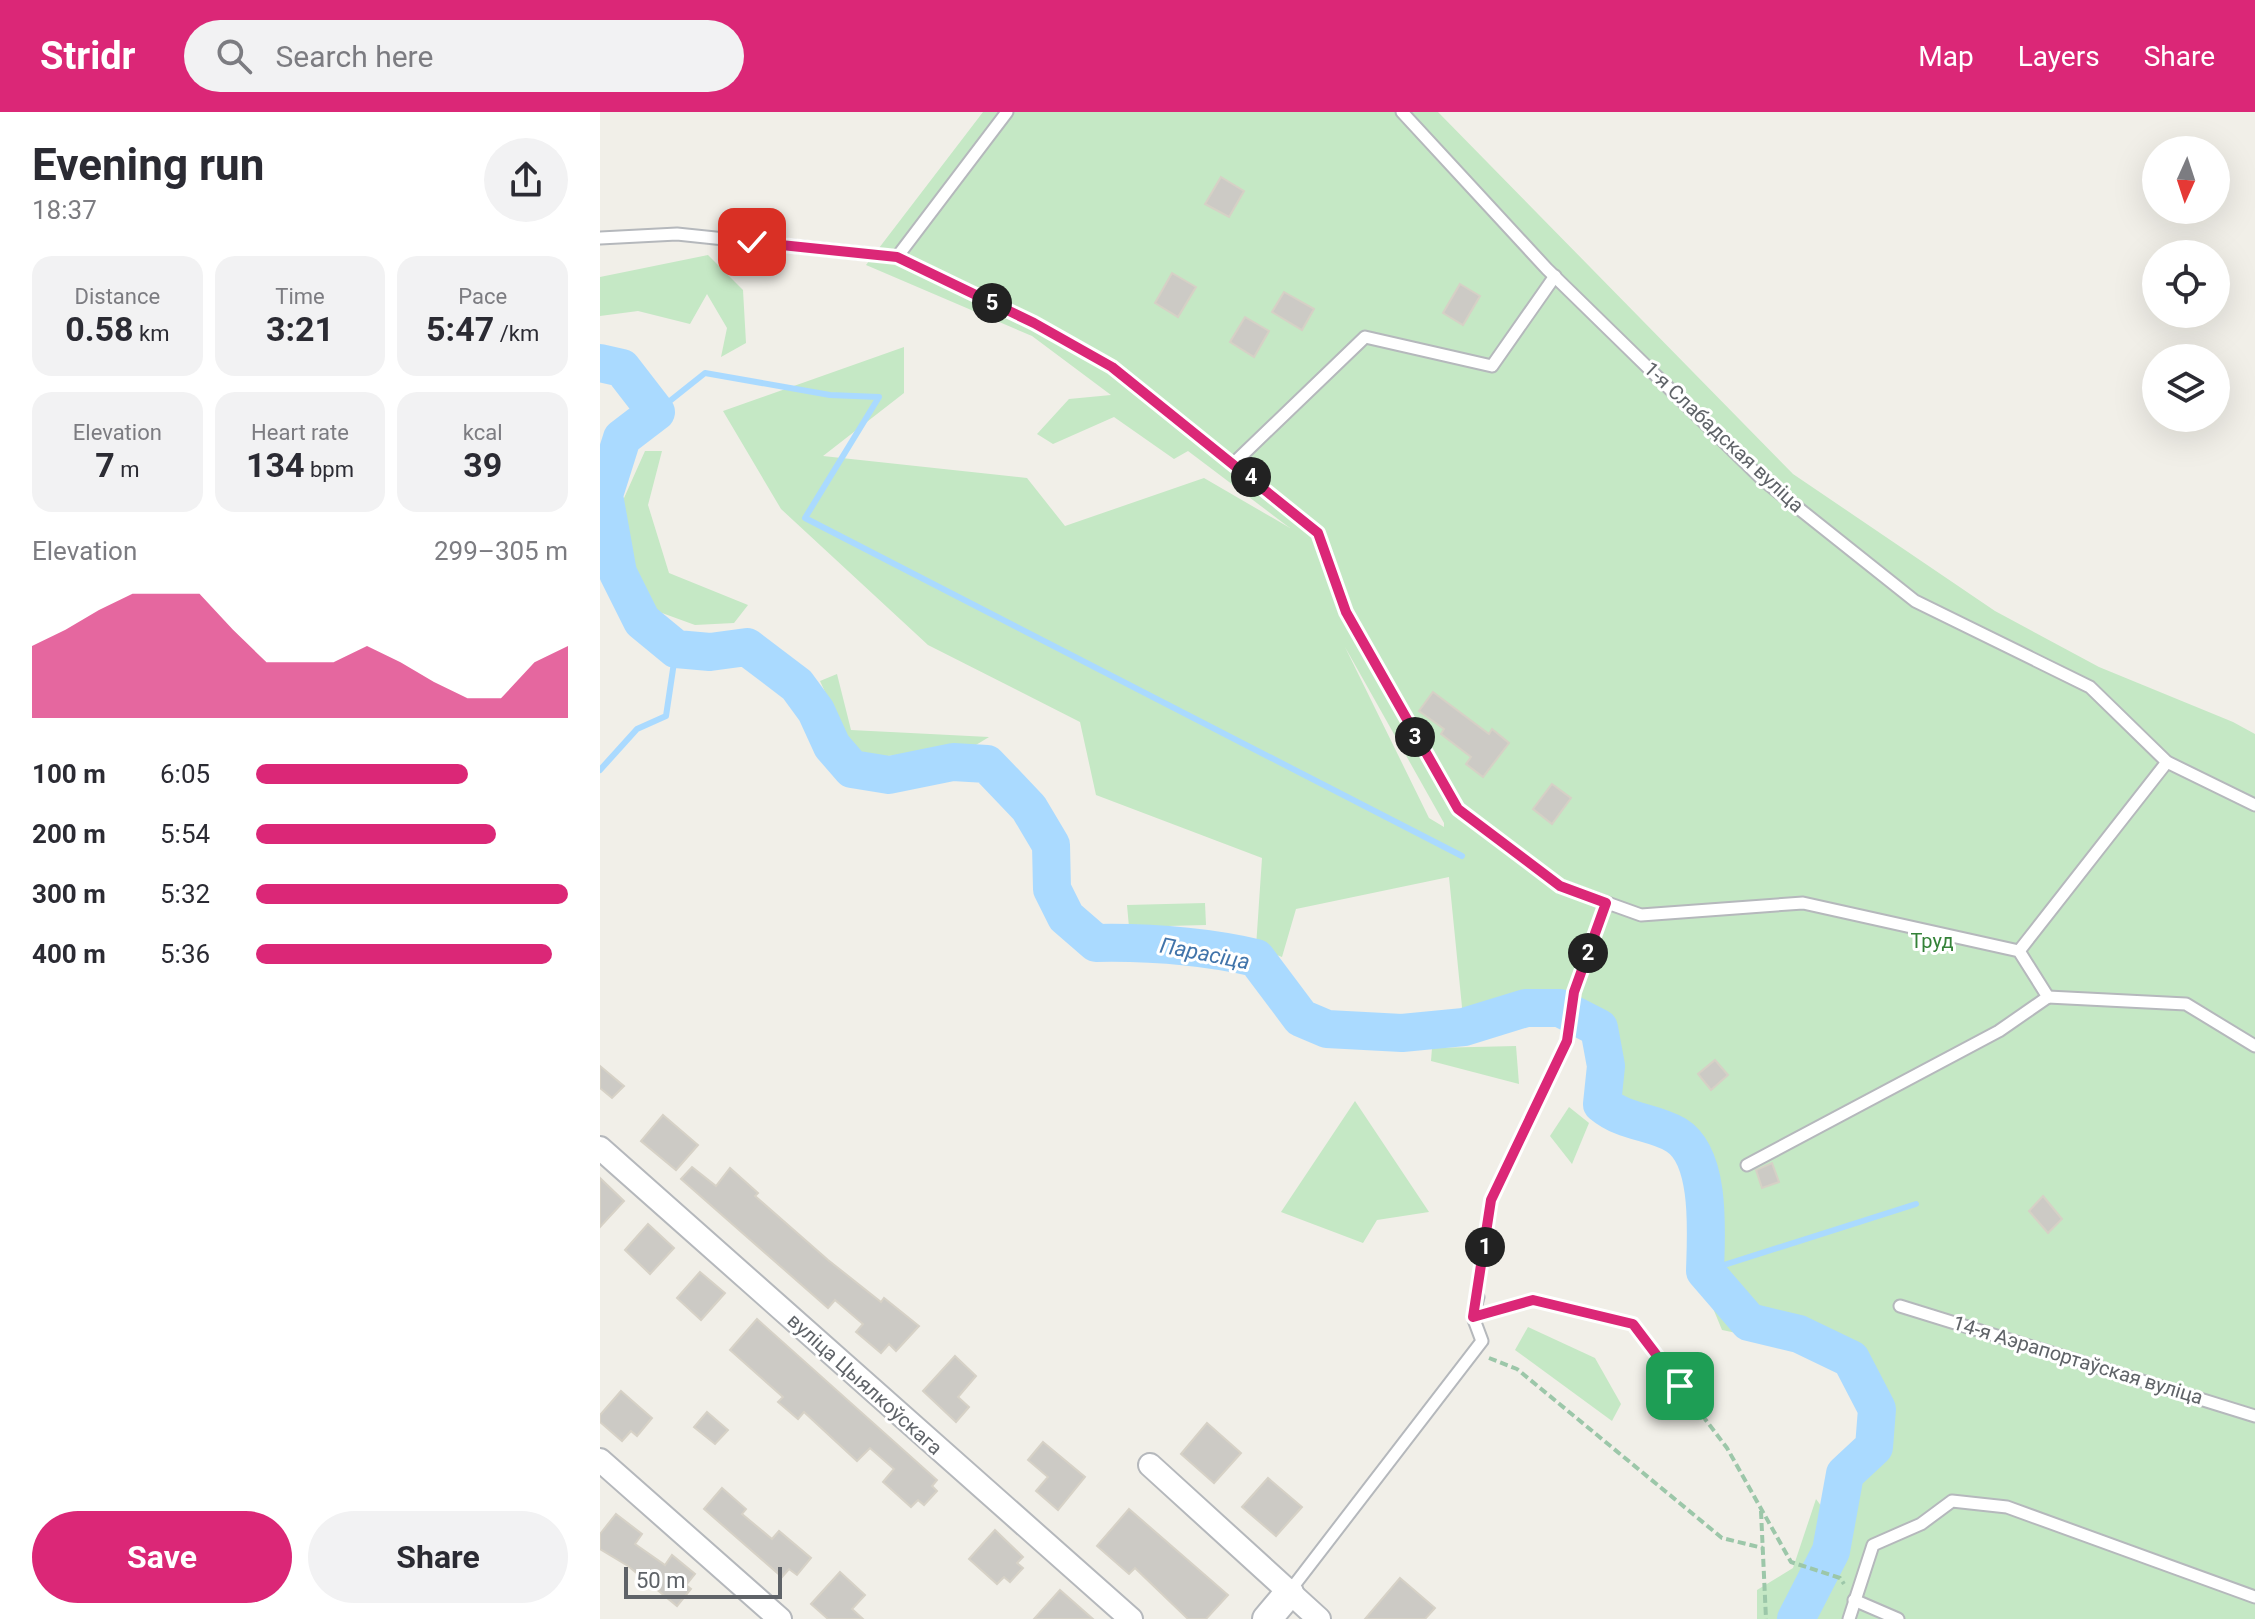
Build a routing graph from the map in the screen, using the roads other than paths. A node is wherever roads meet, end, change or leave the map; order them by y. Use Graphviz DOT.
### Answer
graph roads {
  1 [pos="1007,112"];
  2 [pos="1402,112"];
  3 [pos="600,238"];
  4 [pos="897,257"];
  5 [pos="1555,276"];
  6 [pos="1234,463"];
  7 [pos="2167,762"];
  8 [pos="2255,805"];
  9 [pos="2019,951"];
  10 [pos="2048,997"];
  11 [pos="2255,1046"];
  12 [pos="600,1148"];
  13 [pos="1747,1165"];
  14 [pos="1478,1297"];
  15 [pos="1900,1306"];
  16 [pos="2255,1416"];
  17 [pos="600,1460"];
  18 [pos="1150,1465"];
  19 [pos="1289,1593"];
  20 [pos="2255,1597"];
  21 [pos="1854,1600"];
  22 [pos="780,1619"];
  23 [pos="1131,1619"];
  24 [pos="1267,1619"];
  25 [pos="1319,1619"];
  26 [pos="1849,1619"];
  27 [pos="1898,1619"];
  1 -- 4 [label="lane"];
  2 -- 5 [label="lane, 1-я Слабадская вуліца"];
  3 -- 4 [label="lane"];
  4 -- 6 [label="lane"];
  5 -- 6 [label="lane"];
  5 -- 7 [label="lane, 1-я Слабадская вуліца"];
  6 -- 9 [label="lane"];
  7 -- 8 [label="lane, 1-я Слабадская вуліца"];
  7 -- 9 [label="lane"];
  9 -- 10 [label="lane"];
  10 -- 11 [label="lane"];
  10 -- 13 [label="lane"];
  12 -- 23 [label="street, вуліца Цыялкоўскага"];
  14 -- 19 [label="lane"];
  15 -- 16 [label="lane, 14-я Аэрапортаўская вуліца"];
  17 -- 22 [label="street"];
  18 -- 19 [label="street"];
  19 -- 24 [label="street"];
  19 -- 25 [label="street"];
  20 -- 21 [label="lane"];
  21 -- 26 [label="lane"];
  21 -- 27 [label="lane"];
}
